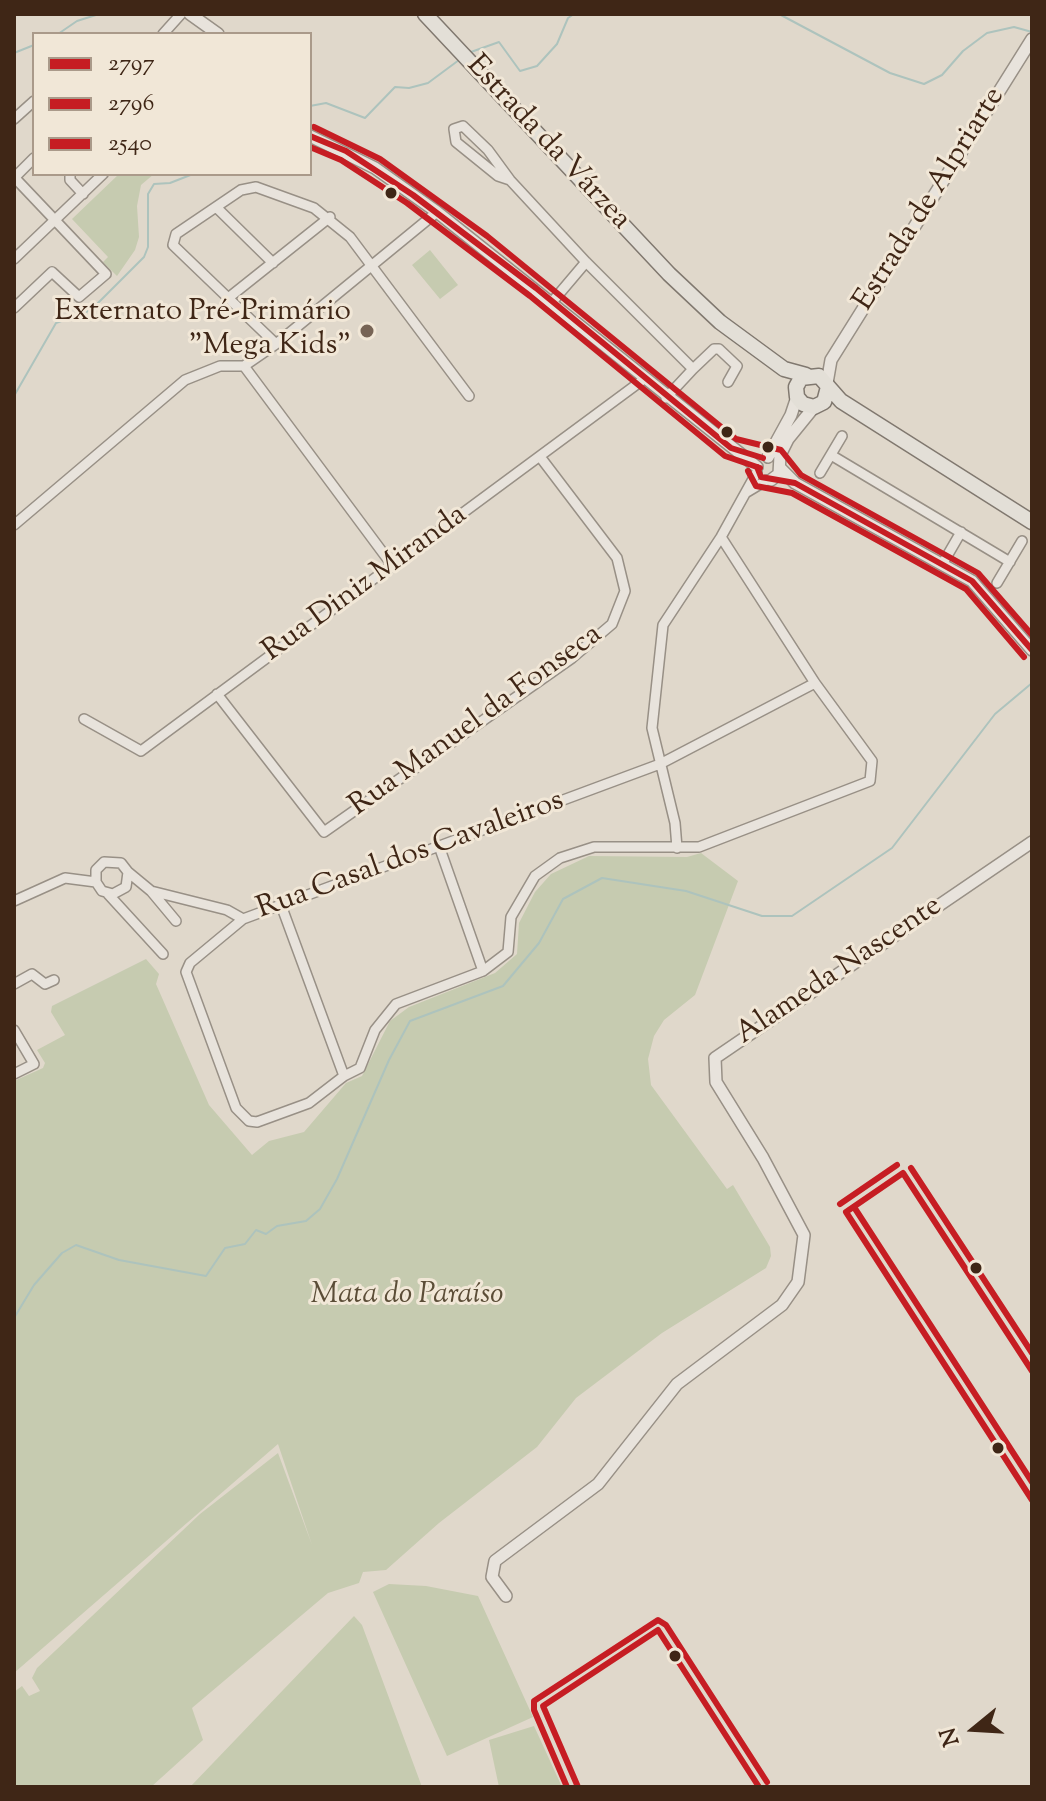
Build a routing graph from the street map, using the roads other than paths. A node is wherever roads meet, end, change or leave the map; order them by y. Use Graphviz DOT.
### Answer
graph roads {
  1 [pos="181,14"];
  2 [pos="190,14"];
  3 [pos="425,14"];
  4 [pos="165,32"];
  5 [pos="215,32"];
  6 [pos="1032,39"];
  7 [pos="32,103"];
  8 [pos="14,119"];
  9 [pos="312,137"];
  10 [pos="32,160"];
  11 [pos="70,176"];
  12 [pos="101,176"];
  13 [pos="14,177"];
  14 [pos="510,180"];
  15 [pos="83,194"];
  16 [pos="217,208"];
  17 [pos="437,212"];
  18 [pos="330,217"];
  19 [pos="55,220"];
  20 [pos="14,259"];
  21 [pos="586,262"];
  22 [pos="273,263"];
  23 [pos="373,266"];
  24 [pos="669,274"];
  25 [pos="227,299"];
  26 [pos="553,301"];
  27 [pos="14,308"];
  28 [pos="276,344"];
  29 [pos="831,360"];
  30 [pos="244,366"];
  31 [pos="693,369"];
  32 [pos="808,375"];
  33 [pos="644,379"];
  34 [pos="728,382"];
  35 [pos="827,385"];
  36 [pos="796,394"];
  37 [pos="469,396"];
  38 [pos="666,398"];
  39 [pos="817,406"];
  40 [pos="842,436"];
  41 [pos="831,455"];
  42 [pos="541,458"];
  43 [pos="768,464"];
  44 [pos="820,473"];
  45 [pos="769,480"];
  46 [pos="795,483"];
  47 [pos="747,492"];
  48 [pos="983,492"];
  49 [pos="1032,522"];
  50 [pos="14,525"];
  51 [pos="961,532"];
  52 [pos="721,537"];
  53 [pos="1022,541"];
  54 [pos="1010,562"];
  55 [pos="943,563"];
  56 [pos="392,565"];
  57 [pos="997,583"];
  58 [pos="1032,650"];
  59 [pos="815,683"];
  60 [pos="217,694"];
  61 [pos="84,719"];
  62 [pos="660,764"];
  63 [pos="1032,842"];
  64 [pos="439,846"];
  65 [pos="677,848"];
  66 [pos="128,872"];
  67 [pos="96,882"];
  68 [pos="151,891"];
  69 [pos="108,894"];
  70 [pos="14,901"];
  71 [pos="281,905"];
  72 [pos="243,919"];
  73 [pos="176,921"];
  74 [pos="163,954"];
  75 [pos="483,971"];
  76 [pos="54,980"];
  77 [pos="14,984"];
  78 [pos="14,1030"];
  79 [pos="14,1074"];
  80 [pos="344,1076"];
  81 [pos="506,1596"];
  1 -- 4 [label="street"];
  2 -- 5 [label="street"];
  3 -- 24 [label="main road, Estrada da Várzea"];
  6 -- 29 [label="street, Estrada de Alpriarte"];
  7 -- 8 [label="street"];
  9 -- 17 [label="street"];
  10 -- 13 [label="street"];
  11 -- 15 [label="street"];
  12 -- 15 [label="street"];
  13 -- 19 [label="street"];
  14 -- 14 [label="street"];
  14 -- 21 [label="street"];
  15 -- 19 [label="street"];
  16 -- 18 [label="street"];
  16 -- 22 [label="street"];
  16 -- 25 [label="street"];
  17 -- 23 [label="street"];
  17 -- 26 [label="street"];
  18 -- 22 [label="street"];
  18 -- 23 [label="street"];
  19 -- 20 [label="street"];
  19 -- 27 [label="street"];
  21 -- 26 [label="street"];
  21 -- 31 [label="street"];
  22 -- 25 [label="street"];
  23 -- 28 [label="street"];
  23 -- 37 [label="street"];
  24 -- 32 [label="main road, Estrada da Várzea"];
  24 -- 36 [label="main road, Estrada da Várzea"];
  25 -- 28 [label="street"];
  26 -- 33 [label="street"];
  28 -- 30 [label="street"];
  29 -- 32 [label="street, Estrada de Alpriarte"];
  29 -- 35 [label="street, Estrada de Alpriarte"];
  30 -- 50 [label="street"];
  30 -- 56 [label="street"];
  31 -- 34 [label="street"];
  31 -- 38 [label="street"];
  32 -- 35 [label="main road, Estrada da Várzea"];
  32 -- 36 [label="main road"];
  33 -- 38 [label="street"];
  33 -- 42 [label="street, Rua Diniz Miranda"];
  35 -- 39 [label="main road"];
  35 -- 48 [label="main road, Estrada da Várzea"];
  36 -- 39 [label="main road, Estrada da Várzea"];
  36 -- 43 [label="street"];
  38 -- 43 [label="street"];
  39 -- 43 [label="street"];
  39 -- 48 [label="main road, Estrada da Várzea"];
  40 -- 41 [label="street"];
  41 -- 44 [label="street"];
  41 -- 51 [label="street"];
  42 -- 56 [label="street, Rua Diniz Miranda"];
  42 -- 60 [label="street, Rua Manuel da Fonseca"];
  43 -- 45 [label="street"];
  43 -- 45 [label="street"];
  43 -- 46 [label="street"];
  43 -- 47 [label="street"];
  45 -- 46 [label="street"];
  45 -- 47 [label="street"];
  46 -- 55 [label="street"];
  47 -- 52 [label="street"];
  48 -- 49 [label="main road, Estrada da Várzea"];
  51 -- 54 [label="street"];
  51 -- 55 [label="street"];
  52 -- 59 [label="street"];
  52 -- 62 [label="street"];
  53 -- 54 [label="street"];
  54 -- 57 [label="street"];
  55 -- 58 [label="street"];
  56 -- 60 [label="street, Rua Diniz Miranda"];
  59 -- 62 [label="street, Rua Casal dos Cavaleiros"];
  59 -- 65 [label="street"];
  60 -- 61 [label="street, Rua Diniz Miranda"];
  62 -- 64 [label="street, Rua Casal dos Cavaleiros"];
  62 -- 65 [label="street"];
  63 -- 81 [label="street, Alameda Nascente"];
  64 -- 71 [label="street, Rua Casal dos Cavaleiros"];
  64 -- 75 [label="street"];
  65 -- 75 [label="street"];
  66 -- 67 [label="street"];
  66 -- 68 [label="street"];
  66 -- 69 [label="street"];
  67 -- 69 [label="street"];
  67 -- 70 [label="street"];
  68 -- 72 [label="street"];
  68 -- 73 [label="street"];
  69 -- 74 [label="street"];
  71 -- 72 [label="street, Rua Casal dos Cavaleiros"];
  71 -- 80 [label="street"];
  72 -- 80 [label="street, Rua Casal dos Cavaleiros"];
  75 -- 80 [label="street"];
  76 -- 77 [label="street"];
  78 -- 79 [label="street"];
}
